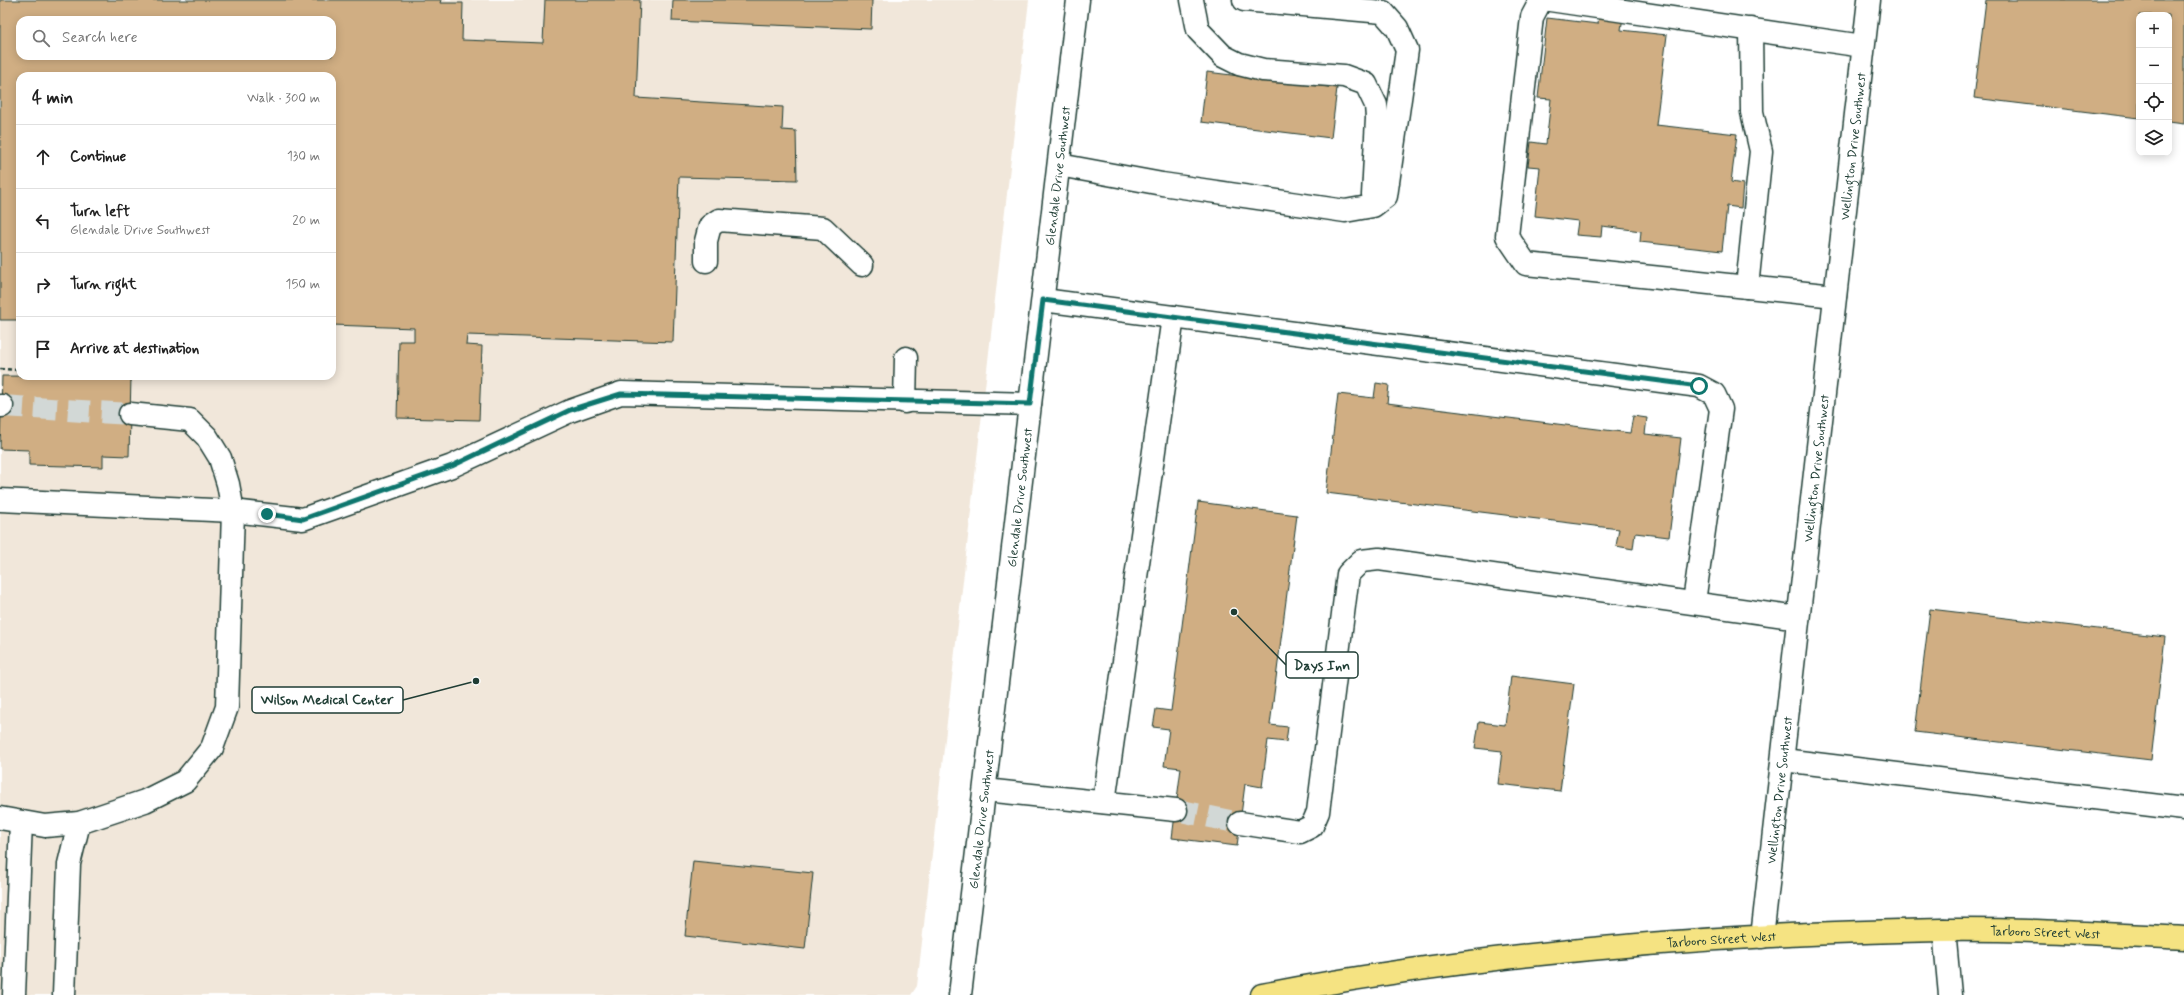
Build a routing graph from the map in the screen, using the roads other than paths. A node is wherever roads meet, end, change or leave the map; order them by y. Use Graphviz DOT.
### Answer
graph roads {
  1 [pos="1078,0"];
  2 [pos="1192,0"];
  3 [pos="1244,0"];
  4 [pos="1541,0"];
  5 [pos="1550,0"];
  6 [pos="1869,0"];
  7 [pos="1751,29"];
  8 [pos="1863,46"];
  9 [pos="1059,165"];
  10 [pos="1373,206"];
  11 [pos="706,261"];
  12 [pos="862,265"];
  13 [pos="1747,287"];
  14 [pos="1835,296"];
  15 [pos="1043,300"];
  16 [pos="1173,317"];
  17 [pos="906,358"];
  18 [pos="905,402"];
  19 [pos="1030,404"];
  20 [pos="130,414"];
  21 [pos="0,500"];
  22 [pos="233,511"];
  23 [pos="1694,602"];
  24 [pos="1798,618"];
  25 [pos="1783,760"];
  26 [pos="984,790"];
  27 [pos="1104,802"];
  28 [pos="2184,809"];
  29 [pos="1176,810"];
  30 [pos="0,818"];
  31 [pos="21,822"];
  32 [pos="79,823"];
  33 [pos="1240,823"];
  34 [pos="1944,930"];
  35 [pos="1762,937"];
  36 [pos="2184,938"];
  37 [pos="14,995"];
  38 [pos="64,995"];
  39 [pos="960,995"];
  40 [pos="1262,995"];
  41 [pos="1950,995"];
  1 -- 9 [label="street, Glendale Drive Southwest"];
  2 -- 10 [label="street"];
  3 -- 10 [label="street"];
  4 -- 13 [label="street"];
  5 -- 7 [label="street"];
  6 -- 8 [label="street, Wellington Drive Southwest"];
  7 -- 8 [label="street"];
  7 -- 13 [label="street"];
  8 -- 14 [label="street, Wellington Drive Southwest"];
  9 -- 10 [label="street"];
  9 -- 15 [label="street, Glendale Drive Southwest"];
  11 -- 12 [label="street"];
  13 -- 14 [label="street"];
  14 -- 24 [label="street, Wellington Drive Southwest"];
  15 -- 16 [label="street"];
  15 -- 19 [label="street, Glendale Drive Southwest"];
  16 -- 23 [label="street"];
  16 -- 27 [label="street"];
  17 -- 18 [label="street"];
  18 -- 19 [label="street"];
  18 -- 22 [label="street"];
  19 -- 26 [label="street, Glendale Drive Southwest"];
  20 -- 22 [label="street"];
  21 -- 22 [label="street"];
  22 -- 32 [label="street"];
  23 -- 24 [label="street"];
  23 -- 33 [label="street"];
  24 -- 25 [label="street, Wellington Drive Southwest"];
  25 -- 28 [label="street"];
  25 -- 35 [label="street, Wellington Drive Southwest"];
  26 -- 27 [label="street"];
  26 -- 39 [label="street, Glendale Drive Southwest"];
  27 -- 29 [label="street"];
  30 -- 31 [label="street"];
  31 -- 32 [label="street"];
  31 -- 37 [label="street"];
  32 -- 38 [label="street"];
  34 -- 35 [label="main road, Tarboro Street West"];
  34 -- 36 [label="main road, Tarboro Street West"];
  34 -- 41 [label="street"];
  35 -- 40 [label="main road, Tarboro Street West"];
}
